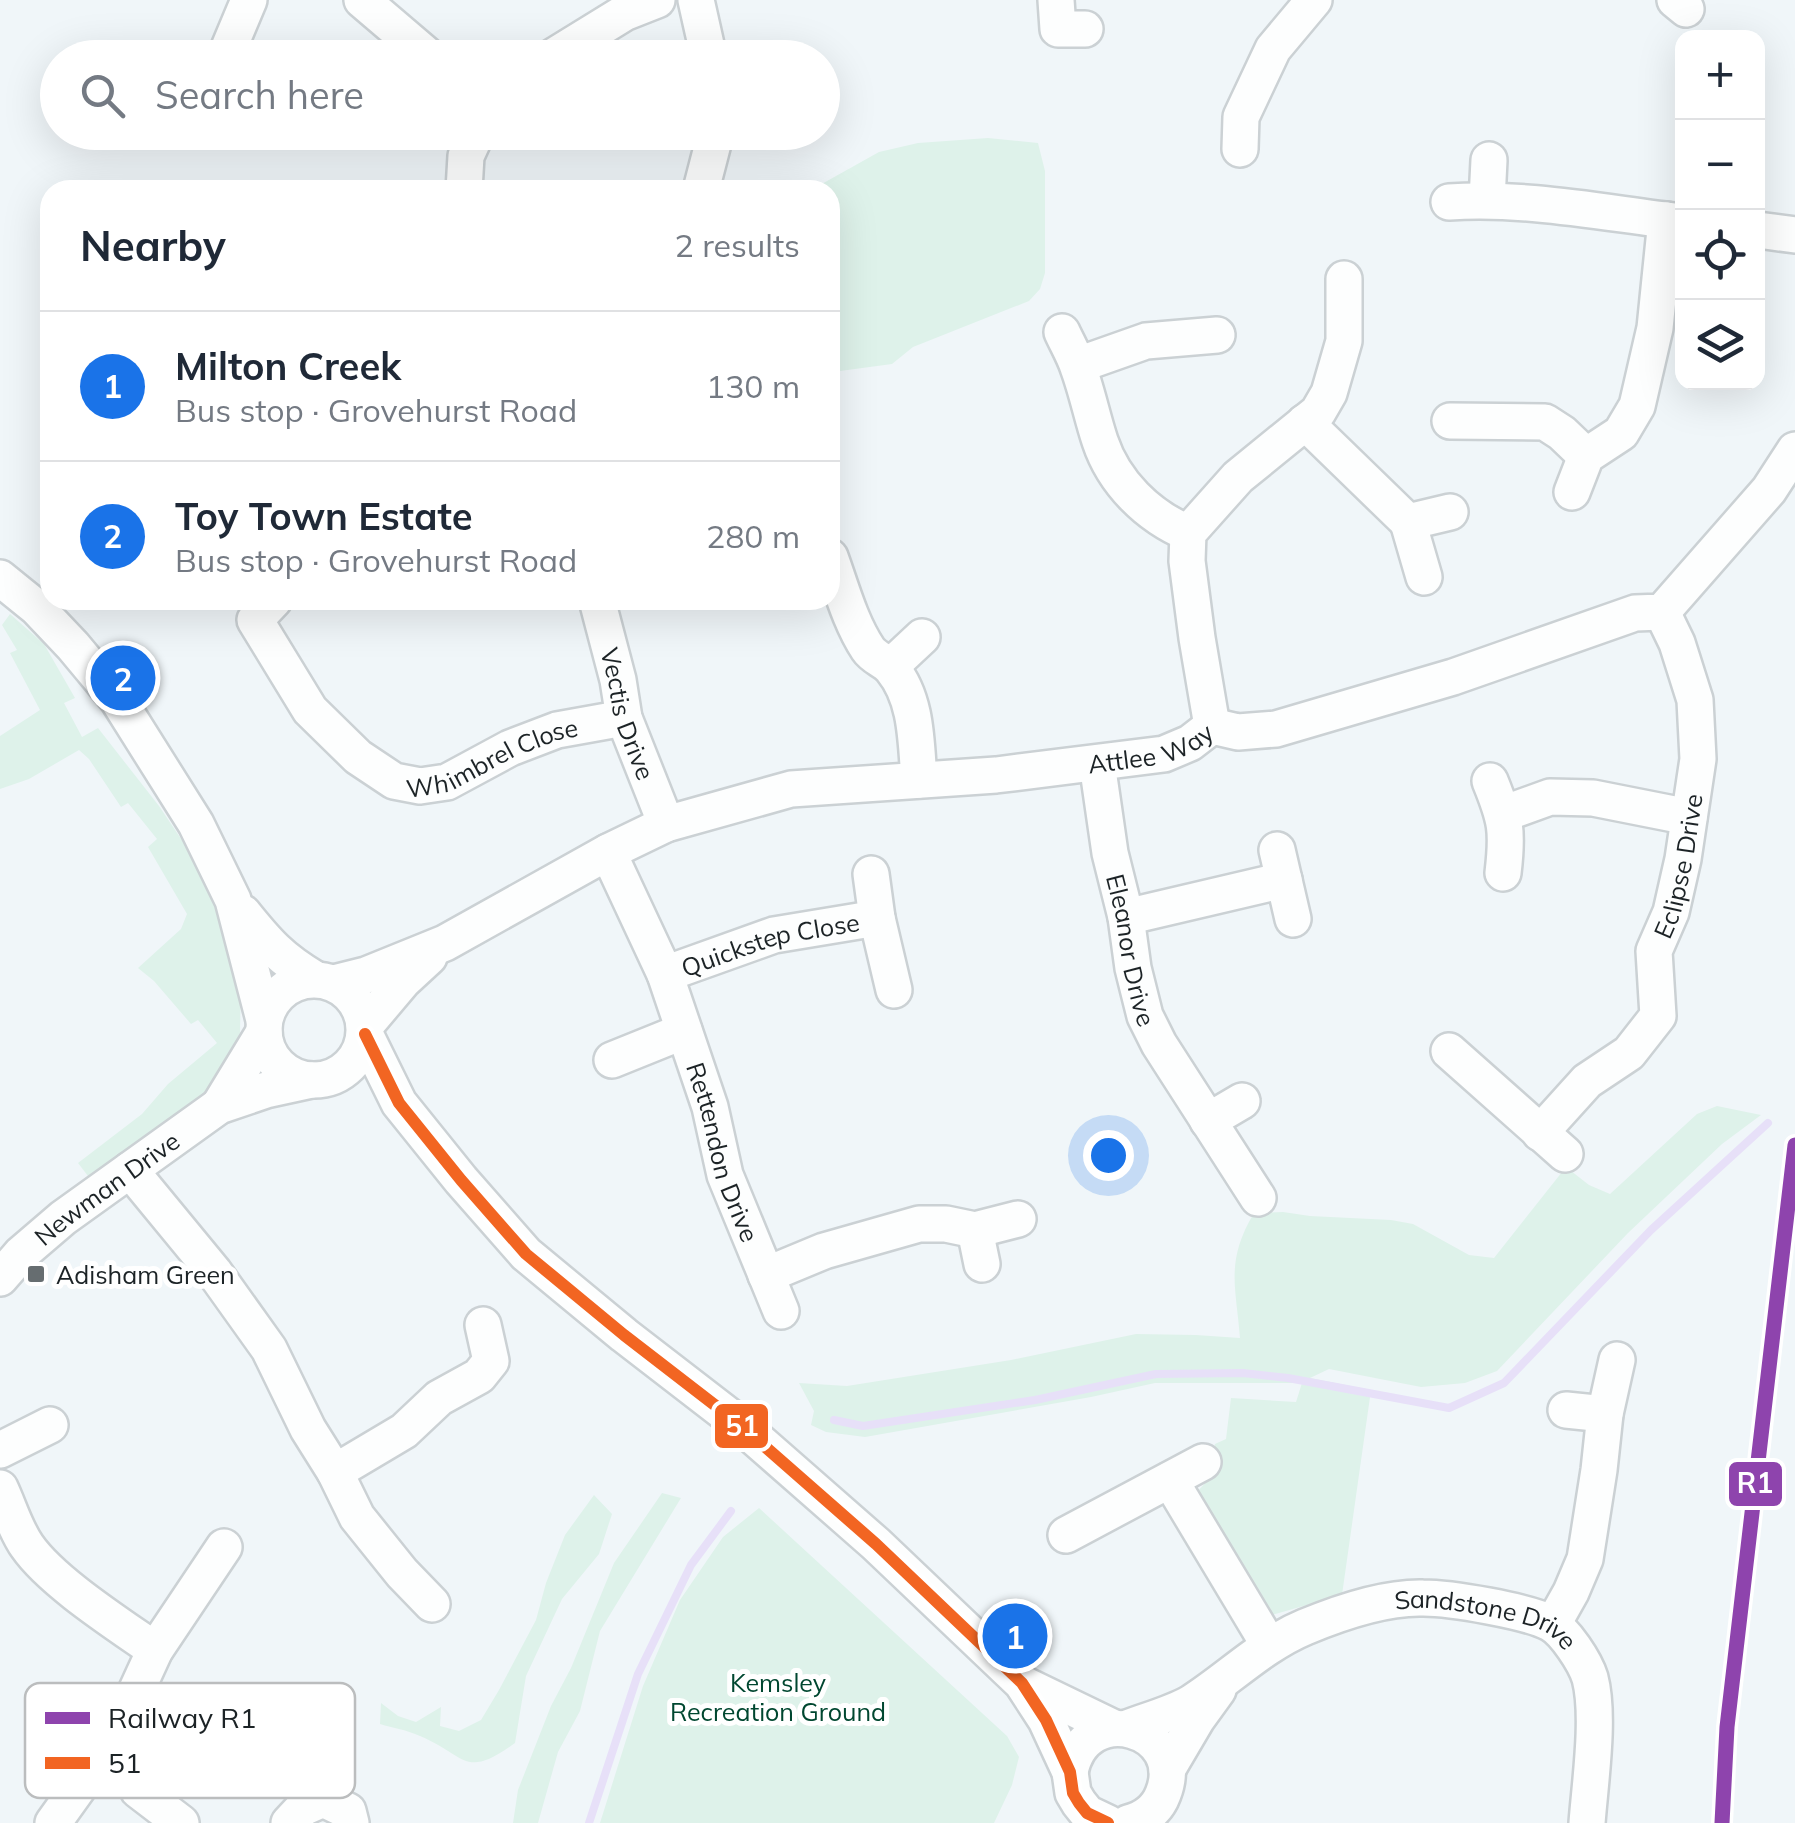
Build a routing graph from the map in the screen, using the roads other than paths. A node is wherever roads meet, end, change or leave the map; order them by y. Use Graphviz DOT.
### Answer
graph roads {
  1 [pos="249,0"];
  2 [pos="362,0"];
  3 [pos="658,0"];
  4 [pos="696,0"];
  5 [pos="1056,0"];
  6 [pos="1314,0"];
  7 [pos="1084,28"];
  8 [pos="232,40"];
  9 [pos="409,40"];
  10 [pos="580,40"];
  11 [pos="706,40"];
  12 [pos="1240,148"];
  13 [pos="469,150"];
  14 [pos="711,150"];
  15 [pos="1489,160"];
  16 [pos="465,180"];
  17 [pos="704,180"];
  18 [pos="1487,200"];
  19 [pos="1448,202"];
  20 [pos="1674,221"];
  21 [pos="1765,231"];
  22 [pos="1795,234"];
  23 [pos="1344,278"];
  24 [pos="1062,332"];
  25 [pos="1217,335"];
  26 [pos="1078,365"];
  27 [pos="1450,421"];
  28 [pos="1304,422"];
  29 [pos="1795,450"];
  30 [pos="1586,456"];
  31 [pos="1572,492"];
  32 [pos="1450,512"];
  33 [pos="1408,522"];
  34 [pos="1188,533"];
  35 [pos="1424,577"];
  36 [pos="0,578"];
  37 [pos="840,585"];
  38 [pos="600,610"];
  39 [pos="1662,612"];
  40 [pos="254,618"];
  41 [pos="922,636"];
  42 [pos="890,666"];
  43 [pos="624,718"];
  44 [pos="1212,726"];
  45 [pos="1097,763"];
  46 [pos="919,780"];
  47 [pos="1689,818"];
  48 [pos="666,824"];
  49 [pos="608,852"];
  50 [pos="1503,873"];
  51 [pos="871,874"];
  52 [pos="233,900"];
  53 [pos="878,918"];
  54 [pos="1126,918"];
  55 [pos="1293,919"];
  56 [pos="445,943"];
  57 [pos="665,974"];
  58 [pos="324,981"];
  59 [pos="894,990"];
  60 [pos="264,1026"];
  61 [pos="365,1030"];
  62 [pos="684,1031"];
  63 [pos="1448,1050"];
  64 [pos="612,1060"];
  65 [pos="320,1080"];
  66 [pos="1242,1100"];
  67 [pos="399,1104"];
  68 [pos="219,1106"];
  69 [pos="1208,1121"];
  70 [pos="130,1170"];
  71 [pos="1258,1198"];
  72 [pos="1018,1220"];
  73 [pos="7,1255"];
  74 [pos="766,1274"];
  75 [pos="780,1311"];
  76 [pos="483,1325"];
  77 [pos="1617,1360"];
  78 [pos="1566,1410"];
  79 [pos="1604,1414"];
  80 [pos="50,1425"];
  81 [pos="0,1450"];
  82 [pos="1203,1462"];
  83 [pos="335,1472"];
  84 [pos="1170,1480"];
  85 [pos="0,1488"];
  86 [pos="1066,1535"];
  87 [pos="224,1548"];
  88 [pos="12,1550"];
  89 [pos="432,1604"];
  90 [pos="1552,1624"];
  91 [pos="1269,1645"];
  92 [pos="155,1650"];
  93 [pos="1230,1673"];
  94 [pos="140,1683"];
  95 [pos="1022,1683"];
  96 [pos="1120,1728"];
  97 [pos="1167,1774"];
  98 [pos="1071,1777"];
  99 [pos="71,1798"];
  100 [pos="148,1798"];
  101 [pos="53,1823"];
  102 [pos="181,1823"];
  103 [pos="289,1823"];
  104 [pos="351,1823"];
  105 [pos="1058,1823"];
  106 [pos="1108,1823"];
  107 [pos="1130,1823"];
  108 [pos="1182,1823"];
  109 [pos="1587,1823"];
  1 -- 8 [label="street"];
  2 -- 9 [label="street"];
  3 -- 10 [label="street"];
  4 -- 11 [label="street"];
  5 -- 7 [label="street"];
  6 -- 12 [label="street"];
  13 -- 16 [label="street"];
  14 -- 17 [label="street"];
  15 -- 18 [label="street"];
  18 -- 19 [label="street"];
  18 -- 20 [label="street"];
  20 -- 30 [label="street"];
  21 -- 22 [label="street"];
  23 -- 28 [label="street"];
  24 -- 26 [label="street"];
  25 -- 26 [label="street"];
  26 -- 34 [label="street"];
  27 -- 30 [label="street"];
  28 -- 33 [label="street"];
  28 -- 34 [label="street"];
  29 -- 39 [label="street"];
  30 -- 31 [label="street"];
  32 -- 33 [label="street"];
  33 -- 35 [label="street"];
  34 -- 44 [label="street"];
  36 -- 52 [label="street"];
  37 -- 42 [label="street"];
  38 -- 43 [label="street, Vectis Drive"];
  39 -- 44 [label="street, Attlee Way"];
  39 -- 47 [label="street, Eclipse Drive"];
  40 -- 43 [label="street, Whimbrel Close"];
  41 -- 42 [label="street"];
  42 -- 46 [label="street"];
  43 -- 48 [label="street, Vectis Drive"];
  44 -- 45 [label="street, Attlee Way"];
  45 -- 46 [label="street, Attlee Way"];
  45 -- 54 [label="street, Eleanor Drive"];
  46 -- 48 [label="street, Attlee Way"];
  47 -- 50 [label="street"];
  47 -- 63 [label="street, Eclipse Drive"];
  48 -- 49 [label="street, Attlee Way"];
  49 -- 56 [label="street, Attlee Way"];
  49 -- 57 [label="street, Rettendon Drive"];
  51 -- 53 [label="street, Quickstep Close"];
  52 -- 58 [label="street"];
  52 -- 60 [label="street"];
  53 -- 57 [label="street, Quickstep Close"];
  53 -- 59 [label="street, Quickstep Close"];
  54 -- 55 [label="street"];
  54 -- 69 [label="street, Eleanor Drive"];
  56 -- 58 [label="street, Attlee Way"];
  56 -- 61 [label="street, Attlee Way"];
  57 -- 62 [label="street, Rettendon Drive"];
  58 -- 60 [label="street"];
  58 -- 61 [label="street"];
  60 -- 65 [label="street"];
  60 -- 68 [label="street, Newman Drive"];
  61 -- 65 [label="street"];
  61 -- 67 [label="street"];
  62 -- 64 [label="street, Rettendon Drive"];
  62 -- 74 [label="street, Rettendon Drive"];
  65 -- 67 [label="street"];
  65 -- 68 [label="street, Newman Drive"];
  66 -- 69 [label="street"];
  67 -- 95 [label="street"];
  68 -- 70 [label="street, Newman Drive"];
  69 -- 71 [label="street, Eleanor Drive"];
  70 -- 73 [label="street, Newman Drive"];
  70 -- 83 [label="street"];
  72 -- 74 [label="street, Rettendon Drive"];
  74 -- 75 [label="street, Rettendon Drive"];
  76 -- 83 [label="street"];
  77 -- 79 [label="street"];
  78 -- 79 [label="street"];
  79 -- 90 [label="street"];
  80 -- 81 [label="street"];
  82 -- 84 [label="street"];
  83 -- 89 [label="street"];
  84 -- 86 [label="street"];
  84 -- 91 [label="street"];
  85 -- 88 [label="street"];
  87 -- 92 [label="street"];
  88 -- 92 [label="street"];
  90 -- 91 [label="street, Sandstone Drive"];
  90 -- 109 [label="street, Sandstone Drive"];
  91 -- 93 [label="street, Sandstone Drive"];
  92 -- 94 [label="street"];
  93 -- 96 [label="street, Sandstone Drive"];
  93 -- 97 [label="street, Sandstone Drive"];
  95 -- 96 [label="street"];
  95 -- 98 [label="street"];
  96 -- 97 [label="street"];
  96 -- 98 [label="street, Sandstone Drive"];
  97 -- 107 [label="street, Sandstone Drive"];
  97 -- 108 [label="street"];
  98 -- 105 [label="street, Sandstone Drive"];
  98 -- 106 [label="street"];
  99 -- 101 [label="street"];
  100 -- 102 [label="street"];
  103 -- 104 [label="street"];
}
